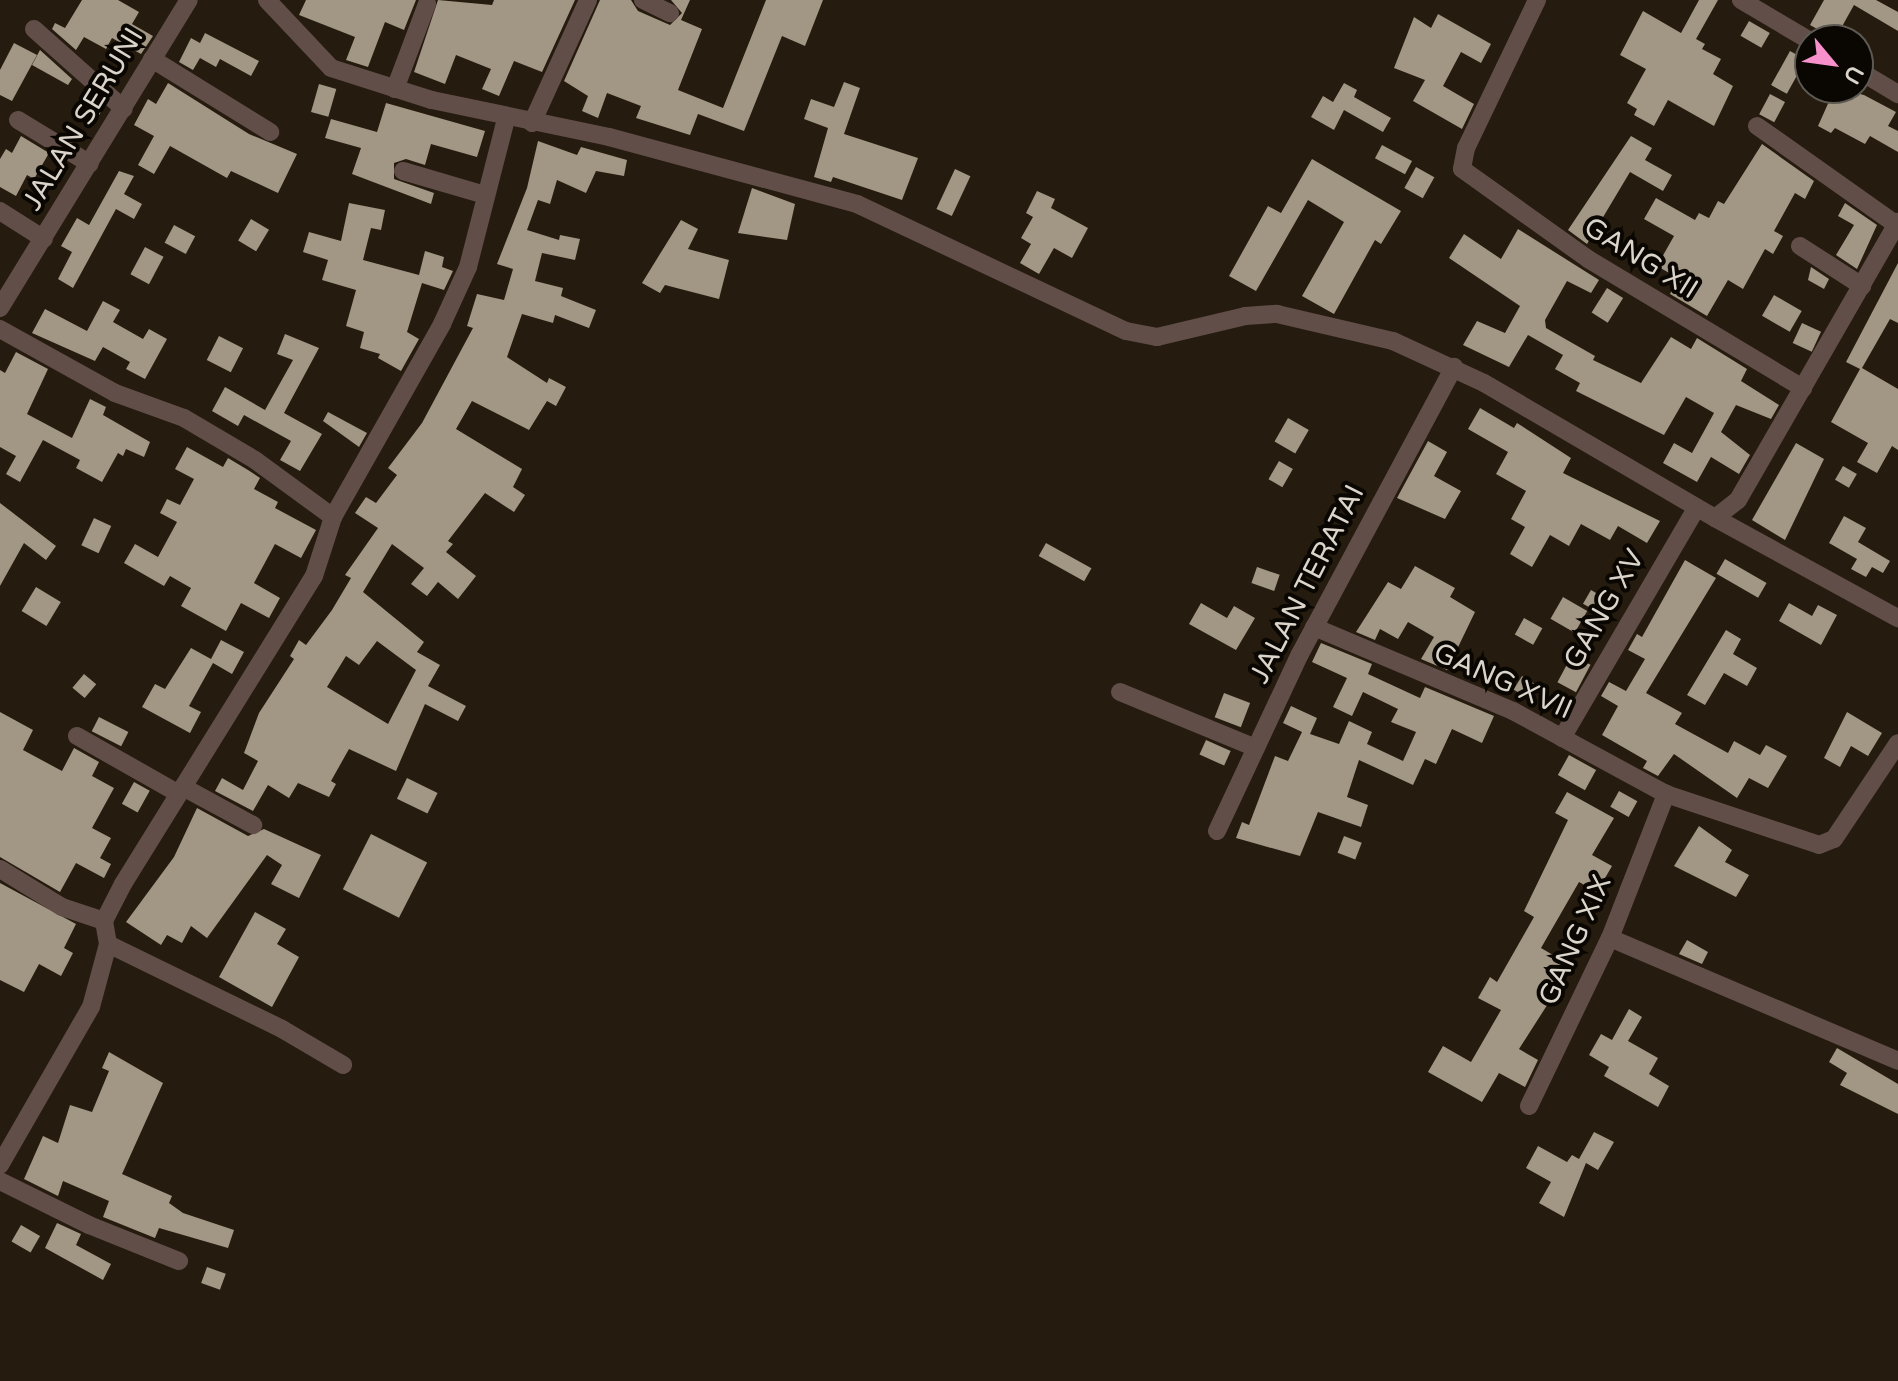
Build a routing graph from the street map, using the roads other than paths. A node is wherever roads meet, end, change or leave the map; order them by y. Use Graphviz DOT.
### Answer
graph roads {
  1 [pos="189,0"];
  2 [pos="588,0"];
  3 [pos="643,0"];
  4 [pos="1537,0"];
  5 [pos="1741,0"];
  6 [pos="270,1"];
  7 [pos="427,4"];
  8 [pos="670,13"];
  9 [pos="34,29"];
  10 [pos="1794,31"];
  11 [pos="152,59"];
  12 [pos="1874,80"];
  13 [pos="395,89"];
  14 [pos="1898,94"];
  15 [pos="124,109"];
  16 [pos="506,119"];
  17 [pos="18,120"];
  18 [pos="532,123"];
  19 [pos="1757,126"];
  20 [pos="270,132"];
  21 [pos="90,164"];
  22 [pos="403,171"];
  23 [pos="485,195"];
  24 [pos="0,211"];
  25 [pos="1897,224"];
  26 [pos="44,239"];
  27 [pos="1800,246"];
  28 [pos="1862,286"];
  29 [pos="0,308"];
  30 [pos="0,329"];
  31 [pos="1454,367"];
  32 [pos="1803,388"];
  33 [pos="1696,509"];
  34 [pos="333,517"];
  35 [pos="1715,518"];
  36 [pos="1898,618"];
  37 [pos="1314,627"];
  38 [pos="1120,692"];
  39 [pos="77,736"];
  40 [pos="1562,738"];
  41 [pos="1898,743"];
  42 [pos="1256,748"];
  43 [pos="181,791"];
  44 [pos="1666,794"];
  45 [pos="253,825"];
  46 [pos="1217,831"];
  47 [pos="0,869"];
  48 [pos="104,921"];
  49 [pos="1610,938"];
  50 [pos="108,944"];
  51 [pos="1898,1061"];
  52 [pos="343,1065"];
  53 [pos="1529,1106"];
  54 [pos="0,1165"];
  55 [pos="0,1181"];
  56 [pos="179,1261"];
  1 -- 11 [label="street, JALAN SERUNI"];
  2 -- 18 [label="street"];
  3 -- 8 [label="street"];
  4 -- 32 [label="street, GANG XII"];
  5 -- 10 [label="street"];
  6 -- 13 [label="street"];
  7 -- 13 [label="street"];
  9 -- 15 [label="street"];
  11 -- 15 [label="street, JALAN SERUNI"];
  11 -- 20 [label="street"];
  12 -- 14 [label="street"];
  13 -- 16 [label="street"];
  15 -- 21 [label="street, JALAN SERUNI"];
  16 -- 18 [label="street"];
  16 -- 23 [label="street"];
  17 -- 21 [label="street"];
  18 -- 31 [label="street"];
  19 -- 25 [label="street"];
  21 -- 26 [label="street, JALAN SERUNI"];
  22 -- 23 [label="street"];
  23 -- 34 [label="street"];
  24 -- 26 [label="street"];
  25 -- 28 [label="street"];
  26 -- 29 [label="street, JALAN SERUNI"];
  27 -- 28 [label="street"];
  28 -- 32 [label="street"];
  30 -- 34 [label="street"];
  31 -- 33 [label="street"];
  31 -- 37 [label="street, JALAN TERATAI"];
  32 -- 35 [label="street"];
  33 -- 35 [label="street"];
  33 -- 40 [label="street, GANG XV"];
  34 -- 43 [label="street"];
  35 -- 36 [label="street"];
  37 -- 40 [label="street, GANG XVII"];
  37 -- 42 [label="street, JALAN TERATAI"];
  38 -- 42 [label="street"];
  39 -- 43 [label="street"];
  40 -- 44 [label="street, GANG XVII"];
  41 -- 44 [label="street, GANG XVII"];
  42 -- 46 [label="street, JALAN TERATAI"];
  43 -- 45 [label="street"];
  43 -- 48 [label="street"];
  44 -- 49 [label="street, GANG XIX"];
  47 -- 48 [label="street"];
  48 -- 50 [label="street"];
  49 -- 51 [label="street"];
  49 -- 53 [label="street, GANG XIX"];
  50 -- 52 [label="street"];
  50 -- 54 [label="street"];
  55 -- 56 [label="street"];
}
